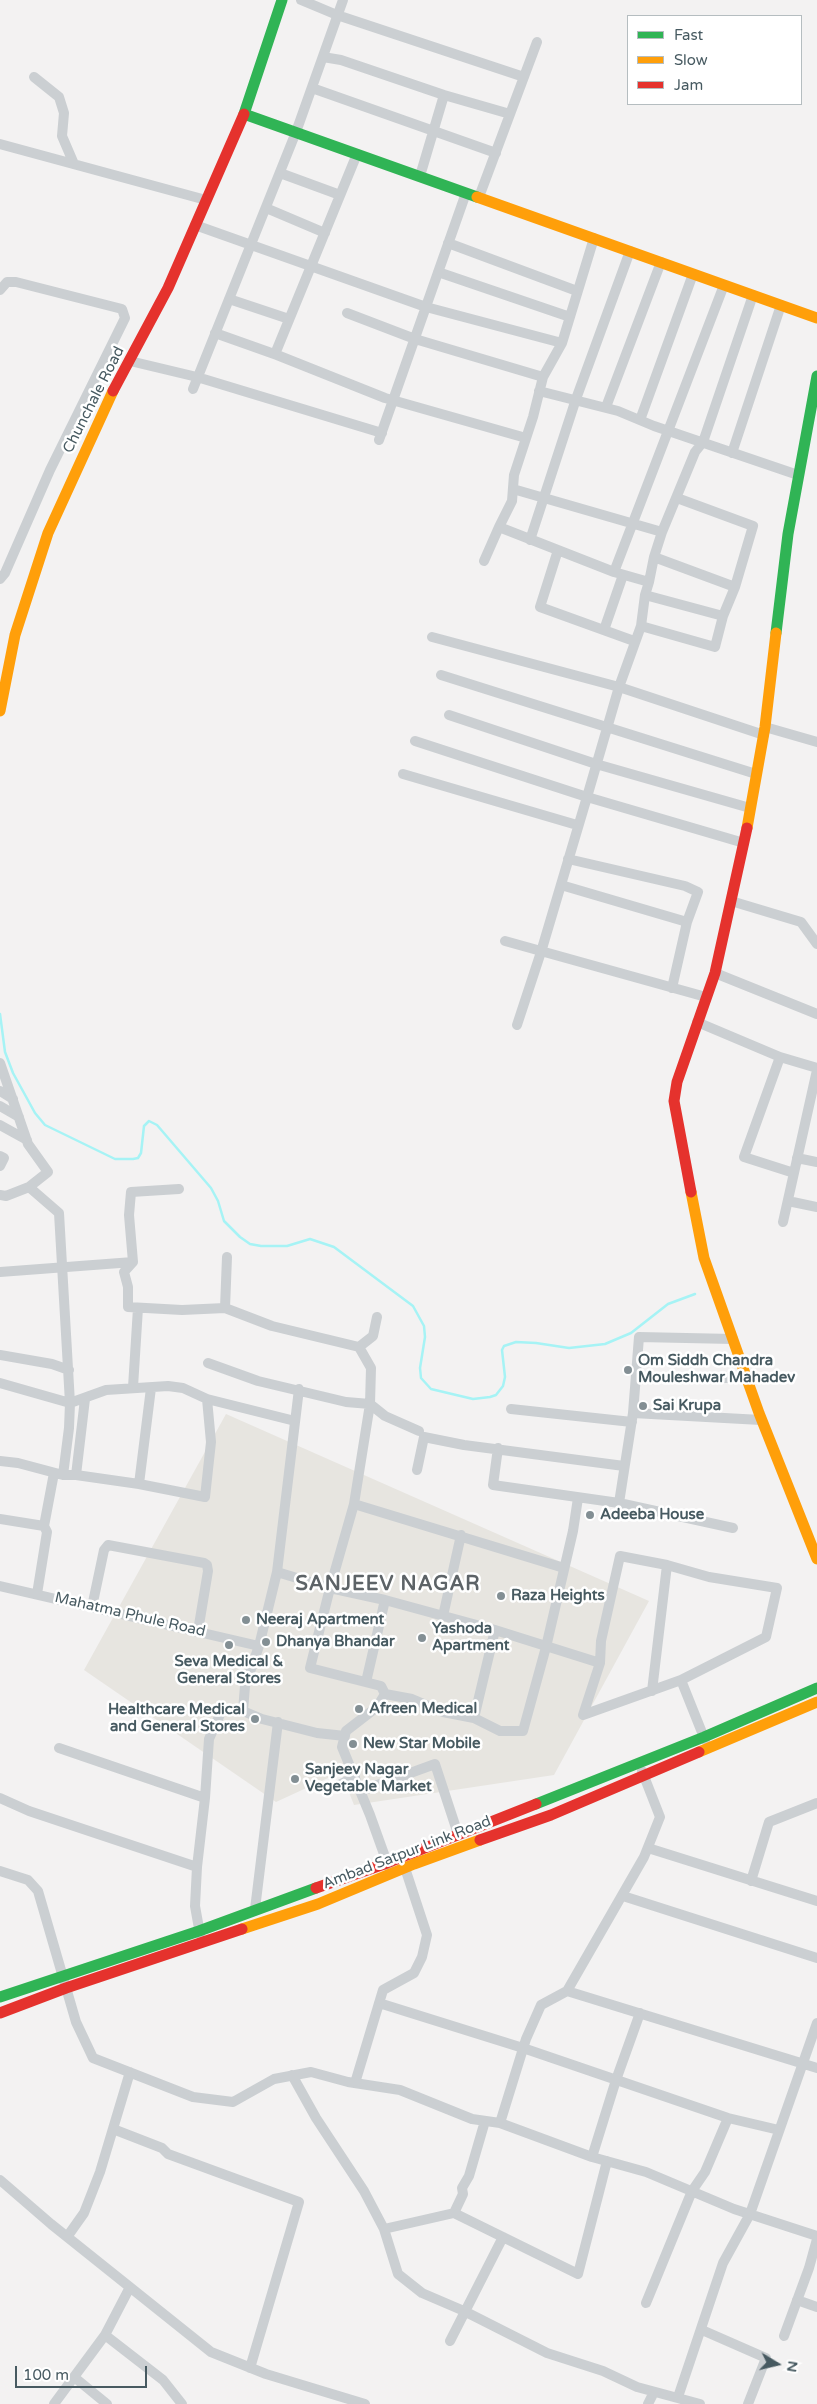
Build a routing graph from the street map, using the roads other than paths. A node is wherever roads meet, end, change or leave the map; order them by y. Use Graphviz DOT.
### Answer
graph roads {
  1 [pos="282,0"];
  2 [pos="301,0"];
  3 [pos="343,0"];
  4 [pos="337,15"];
  5 [pos="537,42"];
  6 [pos="323,57"];
  7 [pos="34,77"];
  8 [pos="524,77"];
  9 [pos="312,88"];
  10 [pos="444,95"];
  11 [pos="244,114"];
  12 [pos="510,114"];
  13 [pos="434,131"];
  14 [pos="296,132"];
  15 [pos="0,144"];
  16 [pos="496,153"];
  17 [pos="357,154"];
  18 [pos="74,164"];
  19 [pos="280,173"];
  20 [pos="420,176"];
  21 [pos="466,192"];
  22 [pos="340,195"];
  23 [pos="479,197"];
  24 [pos="206,200"];
  25 [pos="266,208"];
  26 [pos="195,225"];
  27 [pos="325,233"];
  28 [pos="594,238"];
  29 [pos="448,243"];
  30 [pos="251,244"];
  31 [pos="630,251"];
  32 [pos="661,262"];
  33 [pos="310,268"];
  34 [pos="438,272"];
  35 [pos="693,274"];
  36 [pos="724,285"];
  37 [pos="0,290"];
  38 [pos="577,291"];
  39 [pos="753,295"];
  40 [pos="229,299"];
  41 [pos="781,305"];
  42 [pos="426,307"];
  43 [pos="347,313"];
  44 [pos="570,317"];
  45 [pos="817,318"];
  46 [pos="290,319"];
  47 [pos="215,334"];
  48 [pos="415,338"];
  49 [pos="562,343"];
  50 [pos="275,354"];
  51 [pos="130,361"];
  52 [pos="817,376"];
  53 [pos="197,377"];
  54 [pos="543,377"];
  55 [pos="193,389"];
  56 [pos="539,391"];
  57 [pos="576,399"];
  58 [pos="393,400"];
  59 [pos="606,407"];
  60 [pos="640,420"];
  61 [pos="668,431"];
  62 [pos="526,438"];
  63 [pos="703,442"];
  64 [pos="732,453"];
  65 [pos="798,476"];
  66 [pos="513,489"];
  67 [pos="544,498"];
  68 [pos="677,498"];
  69 [pos="633,523"];
  70 [pos="499,527"];
  71 [pos="662,532"];
  72 [pos="530,540"];
  73 [pos="558,550"];
  74 [pos="654,557"];
  75 [pos="484,562"];
  76 [pos="618,574"];
  77 [pos="0,579"];
  78 [pos="649,582"];
  79 [pos="735,587"];
  80 [pos="645,594"];
  81 [pos="723,616"];
  82 [pos="640,626"];
  83 [pos="604,630"];
  84 [pos="432,637"];
  85 [pos="634,641"];
  86 [pos="440,676"];
  87 [pos="619,687"];
  88 [pos="0,711"];
  89 [pos="448,715"];
  90 [pos="606,728"];
  91 [pos="765,731"];
  92 [pos="415,742"];
  93 [pos="817,742"];
  94 [pos="596,764"];
  95 [pos="403,774"];
  96 [pos="756,774"];
  97 [pos="587,797"];
  98 [pos="750,808"];
  99 [pos="577,825"];
  100 [pos="744,843"];
  101 [pos="568,859"];
  102 [pos="561,885"];
  103 [pos="731,901"];
  104 [pos="687,922"];
  105 [pos="505,941"];
  106 [pos="817,944"];
  107 [pos="541,952"];
  108 [pos="715,972"];
  109 [pos="672,988"];
  110 [pos="706,997"];
  111 [pos="817,1014"];
  112 [pos="697,1022"];
  113 [pos="517,1025"];
  114 [pos="780,1056"];
  115 [pos="0,1063"];
  116 [pos="817,1069"];
  117 [pos="3,1076"];
  118 [pos="0,1091"];
  119 [pos="13,1099"];
  120 [pos="0,1106"];
  121 [pos="812,1112"];
  122 [pos="19,1117"];
  123 [pos="0,1124"];
  124 [pos="27,1140"];
  125 [pos="0,1156"];
  126 [pos="797,1158"];
  127 [pos="817,1162"];
  128 [pos="0,1166"];
  129 [pos="794,1173"];
  130 [pos="29,1187"];
  131 [pos="179,1189"];
  132 [pos="0,1195"];
  133 [pos="788,1201"];
  134 [pos="817,1207"];
  135 [pos="783,1222"];
  136 [pos="227,1257"];
  137 [pos="133,1262"];
  138 [pos="62,1266"];
  139 [pos="0,1272"];
  140 [pos="138,1308"];
  141 [pos="225,1308"];
  142 [pos="377,1317"];
  143 [pos="733,1340"];
  144 [pos="359,1347"];
  145 [pos="0,1356"];
  146 [pos="208,1363"];
  147 [pos="69,1370"];
  148 [pos="636,1378"];
  149 [pos="746,1378"];
  150 [pos="0,1383"];
  151 [pos="133,1387"];
  152 [pos="151,1388"];
  153 [pos="299,1390"];
  154 [pos="85,1399"];
  155 [pos="207,1400"];
  156 [pos="70,1402"];
  157 [pos="370,1404"];
  158 [pos="511,1409"];
  159 [pos="633,1418"];
  160 [pos="761,1420"];
  161 [pos="295,1421"];
  162 [pos="419,1431"];
  163 [pos="498,1448"];
  164 [pos="0,1460"];
  165 [pos="624,1466"];
  166 [pos="417,1470"];
  167 [pos="58,1474"];
  168 [pos="76,1475"];
  169 [pos="139,1484"];
  170 [pos="578,1498"];
  171 [pos="619,1503"];
  172 [pos="354,1504"];
  173 [pos="0,1519"];
  174 [pos="44,1526"];
  175 [pos="733,1528"];
  176 [pos="461,1535"];
  177 [pos="817,1559"];
  178 [pos="667,1565"];
  179 [pos="564,1568"];
  180 [pos="276,1572"];
  181 [pos="0,1586"];
  182 [pos="330,1588"];
  183 [pos="37,1594"];
  184 [pos="385,1600"];
  185 [pos="92,1607"];
  186 [pos="443,1616"];
  187 [pos="495,1630"];
  188 [pos="198,1631"];
  189 [pos="259,1646"];
  190 [pos="546,1647"];
  191 [pos="600,1663"];
  192 [pos="681,1680"];
  193 [pos="366,1682"];
  194 [pos="817,1688"];
  195 [pos="652,1691"];
  196 [pos="385,1694"];
  197 [pos="817,1702"];
  198 [pos="242,1711"];
  199 [pos="474,1718"];
  200 [pos="278,1722"];
  201 [pos="345,1736"];
  202 [pos="704,1736"];
  203 [pos="59,1748"];
  204 [pos="709,1749"];
  205 [pos="639,1763"];
  206 [pos="643,1776"];
  207 [pos="355,1777"];
  208 [pos="337,1786"];
  209 [pos="361,1791"];
  210 [pos="0,1798"];
  211 [pos="205,1798"];
  212 [pos="817,1803"];
  213 [pos="458,1834"];
  214 [pos="648,1848"];
  215 [pos="196,1867"];
  216 [pos="389,1868"];
  217 [pos="405,1868"];
  218 [pos="0,1871"];
  219 [pos="751,1881"];
  220 [pos="622,1896"];
  221 [pos="817,1902"];
  222 [pos="255,1909"];
  223 [pos="199,1931"];
  224 [pos="204,1944"];
  225 [pos="817,1958"];
  226 [pos="62,1976"];
  227 [pos="66,1988"];
  228 [pos="567,1991"];
  229 [pos="0,1997"];
  230 [pos="379,2004"];
  231 [pos="0,2013"];
  232 [pos="640,2013"];
  233 [pos="817,2023"];
  234 [pos="524,2048"];
  235 [pos="802,2064"];
  236 [pos="817,2068"];
  237 [pos="130,2072"];
  238 [pos="292,2075"];
  239 [pos="616,2080"];
  240 [pos="355,2083"];
  241 [pos="728,2118"];
  242 [pos="485,2121"];
  243 [pos="500,2122"];
  244 [pos="113,2129"];
  245 [pos="779,2130"];
  246 [pos="592,2157"];
  247 [pos="607,2161"];
  248 [pos="0,2180"];
  249 [pos="692,2191"];
  250 [pos="454,2213"];
  251 [pos="750,2214"];
  252 [pos="384,2229"];
  253 [pos="66,2237"];
  254 [pos="502,2237"];
  255 [pos="817,2238"];
  256 [pos="813,2269"];
  257 [pos="130,2287"];
  258 [pos="797,2300"];
  259 [pos="646,2303"];
  260 [pos="817,2307"];
  261 [pos="464,2311"];
  262 [pos="702,2330"];
  263 [pos="105,2335"];
  264 [pos="784,2336"];
  265 [pos="450,2341"];
  266 [pos="250,2368"];
  267 [pos="74,2377"];
  268 [pos="654,2392"];
  269 [pos="678,2397"];
  270 [pos="352,2402"];
  271 [pos="54,2404"];
  272 [pos="106,2404"];
  273 [pos="182,2404"];
  274 [pos="365,2404"];
  275 [pos="648,2404"];
  276 [pos="700,2404"];
  277 [pos="748,2404"];
  1 -- 11 [label="main road, Chunchale Road"];
  2 -- 4 [label="street"];
  3 -- 4 [label="street"];
  4 -- 6 [label="street"];
  4 -- 8 [label="street"];
  5 -- 8 [label="street"];
  6 -- 9 [label="street"];
  6 -- 10 [label="street"];
  7 -- 18 [label="street"];
  8 -- 12 [label="street"];
  9 -- 13 [label="street"];
  9 -- 14 [label="street"];
  10 -- 12 [label="street"];
  10 -- 13 [label="street"];
  11 -- 14 [label="main road"];
  11 -- 24 [label="main road, Chunchale Road"];
  12 -- 16 [label="street"];
  13 -- 16 [label="street"];
  13 -- 20 [label="street"];
  14 -- 17 [label="main road"];
  14 -- 19 [label="street"];
  15 -- 18 [label="street"];
  16 -- 23 [label="street"];
  17 -- 20 [label="main road"];
  17 -- 22 [label="street"];
  18 -- 24 [label="street"];
  19 -- 22 [label="street"];
  19 -- 25 [label="street"];
  20 -- 21 [label="main road"];
  21 -- 23 [label="main road"];
  21 -- 29 [label="street"];
  22 -- 27 [label="street"];
  23 -- 28 [label="main road"];
  24 -- 26 [label="main road, Chunchale Road"];
  25 -- 27 [label="street"];
  25 -- 30 [label="street"];
  26 -- 30 [label="street"];
  26 -- 51 [label="main road, Chunchale Road"];
  27 -- 33 [label="street"];
  28 -- 31 [label="main road"];
  28 -- 38 [label="street"];
  29 -- 34 [label="street"];
  29 -- 38 [label="street"];
  30 -- 33 [label="street"];
  30 -- 40 [label="street"];
  31 -- 32 [label="main road"];
  31 -- 57 [label="street"];
  32 -- 35 [label="main road"];
  32 -- 59 [label="street"];
  33 -- 42 [label="street"];
  33 -- 46 [label="street"];
  34 -- 42 [label="street"];
  34 -- 44 [label="street"];
  35 -- 36 [label="main road"];
  35 -- 60 [label="street"];
  36 -- 39 [label="main road"];
  36 -- 61 [label="street"];
  37 -- 77 [label="street"];
  38 -- 44 [label="street"];
  39 -- 41 [label="main road"];
  39 -- 63 [label="street"];
  40 -- 46 [label="street"];
  40 -- 47 [label="street"];
  41 -- 45 [label="main road"];
  41 -- 64 [label="street"];
  42 -- 48 [label="street"];
  42 -- 49 [label="street"];
  43 -- 48 [label="street"];
  44 -- 49 [label="street"];
  46 -- 50 [label="street"];
  47 -- 50 [label="street"];
  47 -- 53 [label="street"];
  48 -- 54 [label="street"];
  48 -- 58 [label="street"];
  49 -- 54 [label="street"];
  50 -- 58 [label="street"];
  51 -- 53 [label="street"];
  51 -- 88 [label="main road, Chunchale Road"];
  52 -- 65 [label="main road"];
  53 -- 55 [label="street"];
  53 -- 58 [label="street"];
  54 -- 56 [label="street"];
  56 -- 57 [label="street"];
  56 -- 62 [label="street"];
  57 -- 59 [label="street"];
  57 -- 67 [label="street"];
  58 -- 62 [label="street"];
  59 -- 60 [label="street"];
  60 -- 61 [label="street"];
  61 -- 63 [label="street"];
  61 -- 69 [label="street"];
  62 -- 66 [label="street"];
  63 -- 64 [label="street"];
  63 -- 68 [label="street"];
  64 -- 65 [label="street"];
  65 -- 91 [label="main road"];
  66 -- 67 [label="street"];
  66 -- 70 [label="street"];
  67 -- 69 [label="street"];
  67 -- 72 [label="street"];
  68 -- 71 [label="street"];
  68 -- 79 [label="street"];
  69 -- 71 [label="street"];
  69 -- 76 [label="street"];
  70 -- 72 [label="street"];
  70 -- 75 [label="street"];
  71 -- 74 [label="street"];
  72 -- 73 [label="street"];
  73 -- 76 [label="street"];
  73 -- 83 [label="street"];
  74 -- 78 [label="street"];
  74 -- 79 [label="street"];
  76 -- 78 [label="street"];
  76 -- 83 [label="street"];
  78 -- 80 [label="street"];
  79 -- 81 [label="street"];
  80 -- 81 [label="street"];
  80 -- 82 [label="street"];
  81 -- 82 [label="street"];
  82 -- 85 [label="street"];
  83 -- 85 [label="street"];
  84 -- 87 [label="street"];
  85 -- 87 [label="street"];
  86 -- 90 [label="street"];
  87 -- 90 [label="street"];
  87 -- 91 [label="street"];
  89 -- 94 [label="street"];
  90 -- 94 [label="street"];
  90 -- 96 [label="street"];
  91 -- 93 [label="street"];
  91 -- 96 [label="main road"];
  92 -- 97 [label="street"];
  94 -- 97 [label="street"];
  94 -- 98 [label="street"];
  95 -- 99 [label="street"];
  96 -- 98 [label="main road"];
  97 -- 99 [label="street"];
  97 -- 100 [label="street"];
  98 -- 100 [label="main road"];
  99 -- 101 [label="street"];
  100 -- 103 [label="main road"];
  101 -- 102 [label="street"];
  101 -- 104 [label="street"];
  102 -- 104 [label="street"];
  102 -- 107 [label="street"];
  103 -- 106 [label="street"];
  103 -- 108 [label="main road"];
  104 -- 109 [label="street"];
  105 -- 107 [label="street"];
  107 -- 109 [label="street"];
  107 -- 113 [label="street"];
  108 -- 110 [label="main road"];
  108 -- 111 [label="street"];
  109 -- 110 [label="street"];
  110 -- 112 [label="main road"];
  112 -- 114 [label="street"];
  112 -- 143 [label="main road"];
  114 -- 116 [label="street"];
  114 -- 129 [label="street"];
  115 -- 117 [label="street"];
  116 -- 121 [label="street"];
  117 -- 119 [label="street"];
  118 -- 119 [label="street"];
  119 -- 122 [label="street"];
  120 -- 122 [label="street"];
  121 -- 126 [label="street"];
  122 -- 124 [label="street"];
  123 -- 124 [label="street"];
  124 -- 130 [label="street"];
  125 -- 128 [label="street"];
  126 -- 127 [label="street"];
  126 -- 129 [label="street"];
  129 -- 133 [label="street"];
  130 -- 132 [label="street"];
  130 -- 138 [label="street"];
  131 -- 137 [label="street"];
  133 -- 134 [label="street"];
  133 -- 135 [label="street"];
  136 -- 141 [label="street"];
  137 -- 138 [label="street"];
  137 -- 140 [label="street"];
  138 -- 139 [label="street"];
  138 -- 147 [label="street"];
  140 -- 141 [label="street"];
  140 -- 151 [label="street"];
  141 -- 144 [label="street"];
  142 -- 144 [label="street"];
  143 -- 148 [label="street"];
  143 -- 149 [label="main road"];
  144 -- 157 [label="street"];
  145 -- 147 [label="street"];
  146 -- 153 [label="street"];
  147 -- 156 [label="street"];
  148 -- 149 [label="street"];
  148 -- 159 [label="street"];
  149 -- 160 [label="main road"];
  150 -- 156 [label="street"];
  151 -- 152 [label="street"];
  151 -- 154 [label="street"];
  152 -- 155 [label="street"];
  152 -- 169 [label="street"];
  153 -- 157 [label="street"];
  153 -- 161 [label="street"];
  154 -- 156 [label="street"];
  154 -- 168 [label="street"];
  155 -- 161 [label="street"];
  155 -- 169 [label="street"];
  156 -- 167 [label="street"];
  157 -- 162 [label="street"];
  157 -- 172 [label="street"];
  158 -- 159 [label="street"];
  159 -- 160 [label="street"];
  159 -- 165 [label="street"];
  160 -- 177 [label="main road"];
  161 -- 180 [label="street"];
  163 -- 165 [label="street"];
  163 -- 166 [label="street"];
  163 -- 170 [label="street"];
  164 -- 167 [label="street"];
  165 -- 171 [label="street"];
  167 -- 168 [label="street"];
  167 -- 174 [label="street"];
  168 -- 169 [label="street"];
  170 -- 171 [label="street"];
  170 -- 179 [label="street"];
  171 -- 175 [label="street"];
  172 -- 176 [label="street"];
  172 -- 182 [label="street"];
  173 -- 174 [label="street"];
  174 -- 183 [label="street"];
  176 -- 179 [label="street"];
  176 -- 186 [label="street"];
  178 -- 191 [label="street"];
  178 -- 192 [label="street"];
  178 -- 195 [label="street"];
  179 -- 190 [label="street"];
  180 -- 182 [label="street"];
  180 -- 189 [label="street"];
  181 -- 183 [label="street, Mahatma Phule Road"];
  182 -- 184 [label="street"];
  182 -- 193 [label="street"];
  183 -- 185 [label="street, Mahatma Phule Road"];
  184 -- 186 [label="street"];
  184 -- 193 [label="street"];
  185 -- 188 [label="street, Mahatma Phule Road"];
  185 -- 188 [label="street"];
  186 -- 187 [label="street"];
  187 -- 190 [label="street"];
  187 -- 199 [label="street"];
  188 -- 189 [label="street, Mahatma Phule Road"];
  189 -- 198 [label="street"];
  190 -- 191 [label="street"];
  190 -- 199 [label="street"];
  191 -- 195 [label="street"];
  192 -- 195 [label="street"];
  192 -- 202 [label="street"];
  193 -- 196 [label="street"];
  194 -- 202 [label="main road, Ambad Satpur Link Road"];
  196 -- 199 [label="street"];
  196 -- 201 [label="street"];
  197 -- 204 [label="main road, Ambad Satpur Link Road"];
  198 -- 200 [label="street"];
  198 -- 211 [label="street"];
  200 -- 201 [label="street"];
  200 -- 222 [label="street"];
  201 -- 207 [label="street"];
  202 -- 204 [label="street"];
  202 -- 205 [label="main road, Ambad Satpur Link Road"];
  203 -- 211 [label="street"];
  204 -- 206 [label="main road, Ambad Satpur Link Road"];
  205 -- 206 [label="street"];
  205 -- 213 [label="main road, Ambad Satpur Link Road"];
  206 -- 214 [label="street"];
  206 -- 217 [label="main road, Ambad Satpur Link Road"];
  207 -- 208 [label="street"];
  207 -- 209 [label="street"];
  209 -- 213 [label="street"];
  209 -- 216 [label="street"];
  210 -- 215 [label="street"];
  211 -- 215 [label="street"];
  212 -- 219 [label="street"];
  213 -- 216 [label="main road, Ambad Satpur Link Road"];
  214 -- 219 [label="street"];
  214 -- 220 [label="street"];
  215 -- 223 [label="street"];
  216 -- 217 [label="main road, Ambad Satpur Link Road"];
  216 -- 222 [label="main road, Ambad Satpur Link Road"];
  216 -- 224 [label="main road, Ambad Satpur Link Road"];
  217 -- 230 [label="street"];
  218 -- 226 [label="street"];
  219 -- 221 [label="street"];
  220 -- 225 [label="street"];
  220 -- 228 [label="street"];
  222 -- 223 [label="main road, Ambad Satpur Link Road"];
  223 -- 224 [label="street"];
  223 -- 226 [label="main road, Ambad Satpur Link Road"];
  224 -- 227 [label="main road, Ambad Satpur Link Road"];
  226 -- 227 [label="street"];
  226 -- 229 [label="main road, Ambad Satpur Link Road"];
  227 -- 231 [label="main road, Ambad Satpur Link Road"];
  227 -- 237 [label="street"];
  228 -- 232 [label="street"];
  228 -- 234 [label="street"];
  230 -- 234 [label="street"];
  230 -- 240 [label="street"];
  232 -- 235 [label="street"];
  232 -- 239 [label="street"];
  233 -- 235 [label="street"];
  234 -- 239 [label="street"];
  234 -- 243 [label="street"];
  235 -- 236 [label="street"];
  235 -- 245 [label="street"];
  237 -- 238 [label="street"];
  237 -- 244 [label="street"];
  238 -- 240 [label="street"];
  238 -- 252 [label="street"];
  239 -- 241 [label="street"];
  239 -- 246 [label="street"];
  240 -- 242 [label="street"];
  241 -- 245 [label="street"];
  241 -- 249 [label="street"];
  242 -- 243 [label="street"];
  242 -- 250 [label="street"];
  243 -- 246 [label="street"];
  244 -- 253 [label="street"];
  244 -- 266 [label="street"];
  245 -- 251 [label="street"];
  246 -- 247 [label="street"];
  247 -- 249 [label="street"];
  247 -- 254 [label="street"];
  248 -- 253 [label="street"];
  249 -- 251 [label="street"];
  249 -- 259 [label="street"];
  250 -- 252 [label="street"];
  250 -- 254 [label="street"];
  251 -- 255 [label="street"];
  251 -- 262 [label="street"];
  252 -- 261 [label="street"];
  253 -- 257 [label="street"];
  254 -- 261 [label="street"];
  255 -- 256 [label="street"];
  256 -- 258 [label="street"];
  257 -- 263 [label="street"];
  257 -- 266 [label="street"];
  258 -- 260 [label="street"];
  258 -- 264 [label="street"];
  261 -- 265 [label="street"];
  261 -- 268 [label="street"];
  262 -- 269 [label="street"];
  262 -- 277 [label="street"];
  263 -- 267 [label="street"];
  263 -- 273 [label="street"];
  266 -- 270 [label="street"];
  267 -- 271 [label="street"];
  267 -- 272 [label="street"];
  268 -- 269 [label="street"];
  268 -- 275 [label="street"];
  269 -- 276 [label="street"];
  270 -- 274 [label="street"];
}
